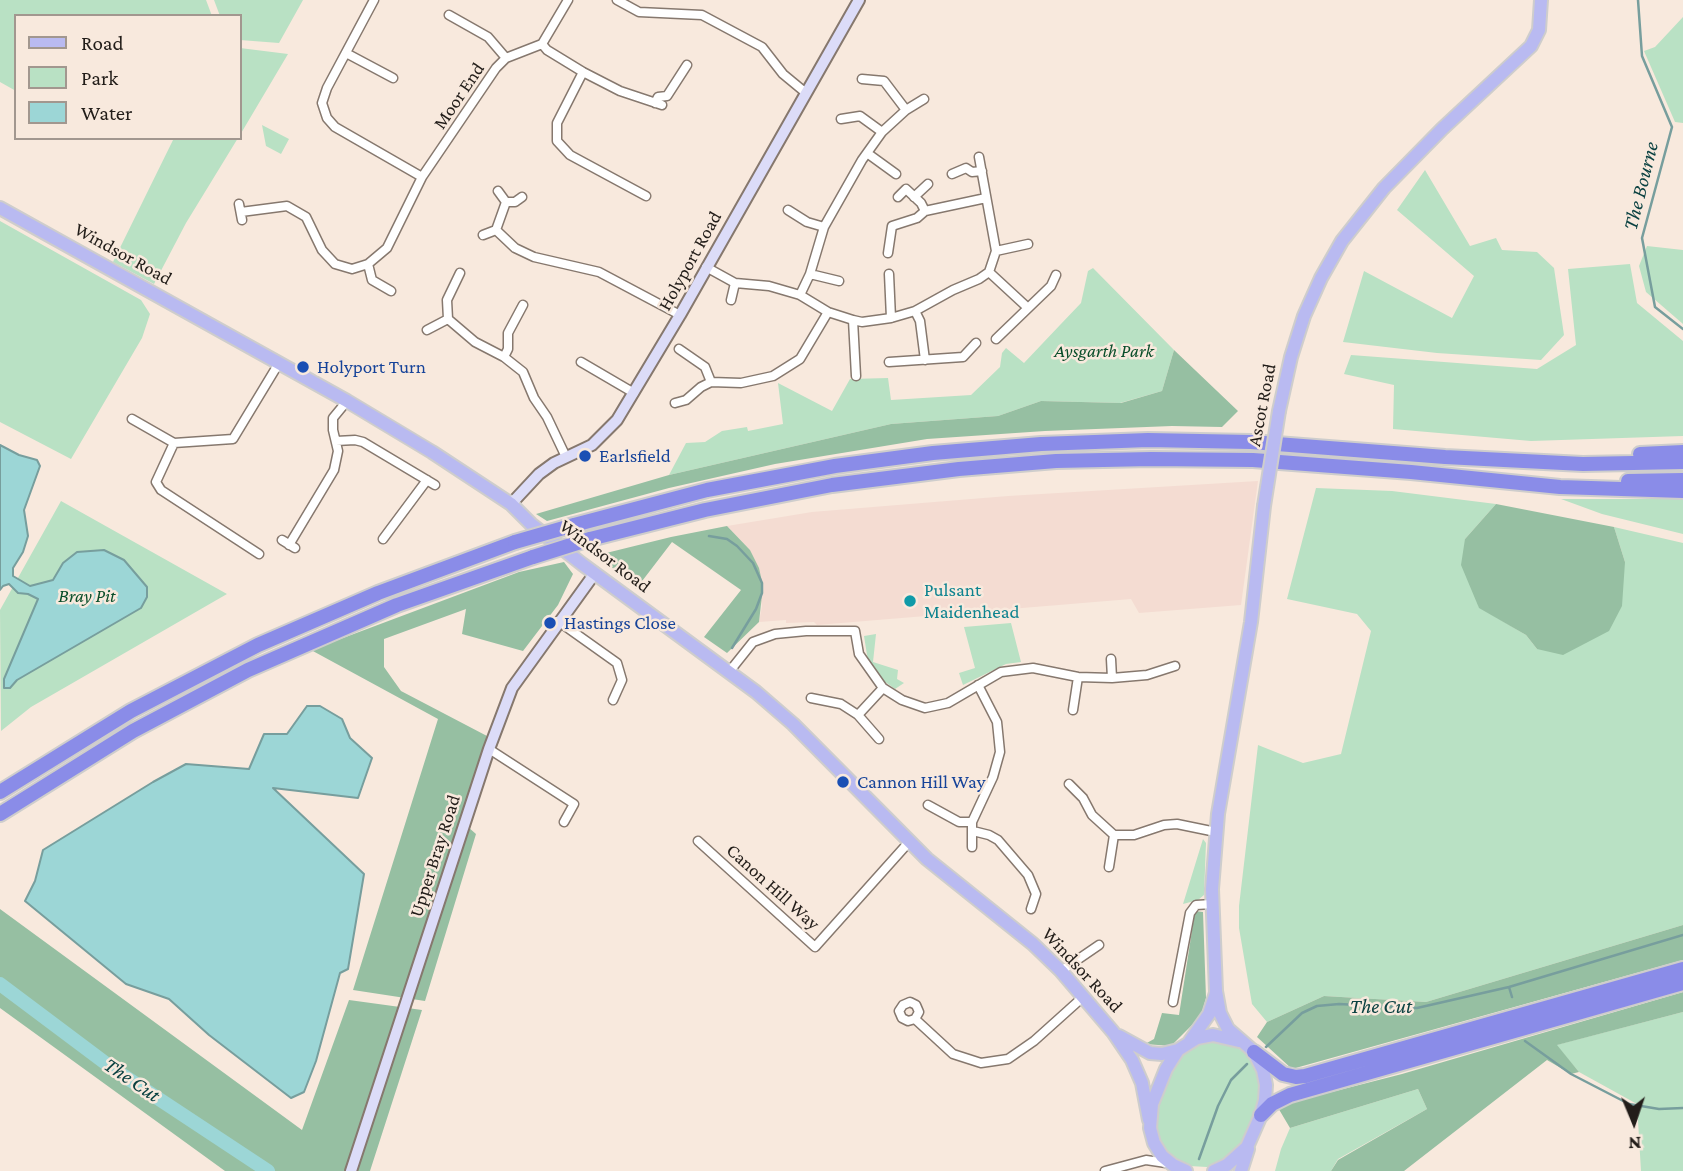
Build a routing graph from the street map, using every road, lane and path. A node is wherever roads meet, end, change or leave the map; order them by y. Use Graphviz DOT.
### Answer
graph roads {
  1 [pos="374,0"];
  2 [pos="568,0"];
  3 [pos="617,0"];
  4 [pos="859,0"];
  5 [pos="1541,0"];
  6 [pos="449,15"];
  7 [pos="542,44"];
  8 [pos="346,53"];
  9 [pos="506,58"];
  10 [pos="687,65"];
  11 [pos="583,72"];
  12 [pos="393,78"];
  13 [pos="862,79"];
  14 [pos="806,93"];
  15 [pos="924,99"];
  16 [pos="906,110"];
  17 [pos="841,119"];
  18 [pos="882,132"];
  19 [pos="867,153"];
  20 [pos="979,157"];
  21 [pos="982,172"];
  22 [pos="896,174"];
  23 [pos="952,174"];
  24 [pos="422,177"];
  25 [pos="928,184"];
  26 [pos="498,191"];
  27 [pos="522,197"];
  28 [pos="646,197"];
  29 [pos="898,197"];
  30 [pos="914,197"];
  31 [pos="986,198"];
  32 [pos="506,202"];
  33 [pos="0,208"];
  34 [pos="788,210"];
  35 [pos="925,211"];
  36 [pos="241,212"];
  37 [pos="824,227"];
  38 [pos="496,230"];
  39 [pos="483,235"];
  40 [pos="1028,244"];
  41 [pos="996,251"];
  42 [pos="888,253"];
  43 [pos="368,264"];
  44 [pos="706,267"];
  45 [pos="460,272"];
  46 [pos="989,272"];
  47 [pos="810,274"];
  48 [pos="889,274"];
  49 [pos="1056,275"];
  50 [pos="839,281"];
  51 [pos="735,283"];
  52 [pos="391,291"];
  53 [pos="800,295"];
  54 [pos="731,300"];
  55 [pos="523,306"];
  56 [pos="1028,308"];
  57 [pos="915,311"];
  58 [pos="828,312"];
  59 [pos="680,315"];
  60 [pos="891,318"];
  61 [pos="448,319"];
  62 [pos="853,320"];
  63 [pos="427,330"];
  64 [pos="996,339"];
  65 [pos="976,343"];
  66 [pos="679,349"];
  67 [pos="503,356"];
  68 [pos="925,360"];
  69 [pos="889,362"];
  70 [pos="279,363"];
  71 [pos="579,373"];
  72 [pos="856,376"];
  73 [pos="711,382"];
  74 [pos="634,393"];
  75 [pos="347,401"];
  76 [pos="675,403"];
  77 [pos="132,419"];
  78 [pos="336,441"];
  79 [pos="174,443"];
  80 [pos="1683,452"];
  81 [pos="566,457"];
  82 [pos="1548,462"];
  83 [pos="1683,462"];
  84 [pos="1411,472"];
  85 [pos="427,480"];
  86 [pos="1683,480"];
  87 [pos="435,485"];
  88 [pos="1683,491"];
  89 [pos="511,504"];
  90 [pos="383,539"];
  91 [pos="289,544"];
  92 [pos="259,554"];
  93 [pos="595,573"];
  94 [pos="558,621"];
  95 [pos="1111,659"];
  96 [pos="1175,666"];
  97 [pos="729,672"];
  98 [pos="1078,677"];
  99 [pos="1112,678"];
  100 [pos="978,685"];
  101 [pos="883,688"];
  102 [pos="811,698"];
  103 [pos="613,700"];
  104 [pos="1073,710"];
  105 [pos="858,715"];
  106 [pos="879,738"];
  107 [pos="489,749"];
  108 [pos="1069,784"];
  109 [pos="0,792"];
  110 [pos="928,805"];
  111 [pos="0,814"];
  112 [pos="564,822"];
  113 [pos="972,827"];
  114 [pos="1216,832"];
  115 [pos="1114,835"];
  116 [pos="698,841"];
  117 [pos="909,842"];
  118 [pos="972,847"];
  119 [pos="1109,867"];
  120 [pos="1212,904"];
  121 [pos="1031,909"];
  122 [pos="1099,945"];
  123 [pos="1683,969"];
  124 [pos="1060,971"];
  125 [pos="1683,983"];
  126 [pos="1216,991"];
  127 [pos="1083,997"];
  128 [pos="1173,1002"];
  129 [pos="915,1019"];
  130 [pos="1113,1032"];
  131 [pos="1189,1042"];
  132 [pos="1178,1050"];
  133 [pos="1252,1050"];
  134 [pos="1261,1115"];
  135 [pos="1149,1120"];
  136 [pos="1152,1136"];
  137 [pos="1250,1142"];
  138 [pos="1146,1160"];
  139 [pos="1183,1170"];
  140 [pos="351,1171"];
  141 [pos="1105,1171"];
  142 [pos="1214,1171"];
  143 [pos="1241,1171"];
  1 -- 8 [label="street"];
  2 -- 7 [label="street"];
  3 -- 14 [label="street"];
  4 -- 14 [label="main road, Holyport Road"];
  5 -- 114 [label="main road, Ascot Road, bridge"];
  6 -- 9 [label="street"];
  7 -- 9 [label="street, Moor End"];
  7 -- 11 [label="street"];
  8 -- 12 [label="street"];
  8 -- 24 [label="street"];
  9 -- 24 [label="street, Moor End"];
  10 -- 11 [label="street"];
  11 -- 28 [label="street"];
  13 -- 16 [label="street"];
  14 -- 44 [label="main road, Holyport Road"];
  15 -- 16 [label="street"];
  16 -- 18 [label="street"];
  17 -- 18 [label="street"];
  18 -- 19 [label="street"];
  19 -- 22 [label="street"];
  19 -- 37 [label="street"];
  20 -- 21 [label="street"];
  21 -- 23 [label="street"];
  21 -- 31 [label="street"];
  24 -- 43 [label="street, Moor End"];
  25 -- 30 [label="street"];
  26 -- 32 [label="street"];
  27 -- 32 [label="street"];
  29 -- 30 [label="street"];
  30 -- 35 [label="street"];
  31 -- 35 [label="street"];
  31 -- 41 [label="street"];
  32 -- 38 [label="street"];
  33 -- 70 [label="main road, Windsor Road"];
  34 -- 37 [label="street"];
  35 -- 42 [label="street"];
  36 -- 43 [label="street"];
  37 -- 47 [label="street"];
  38 -- 39 [label="street"];
  38 -- 59 [label="street"];
  40 -- 41 [label="street"];
  41 -- 46 [label="street"];
  43 -- 52 [label="street"];
  44 -- 51 [label="street"];
  44 -- 59 [label="main road, Holyport Road"];
  45 -- 61 [label="street"];
  46 -- 56 [label="street"];
  46 -- 57 [label="street"];
  47 -- 50 [label="street"];
  47 -- 53 [label="street"];
  48 -- 60 [label="street"];
  49 -- 56 [label="street"];
  51 -- 53 [label="street"];
  51 -- 54 [label="street"];
  53 -- 58 [label="street"];
  55 -- 67 [label="street"];
  56 -- 64 [label="street"];
  57 -- 60 [label="street"];
  57 -- 68 [label="street"];
  58 -- 62 [label="street"];
  58 -- 73 [label="street"];
  59 -- 74 [label="main road, Holyport Road"];
  60 -- 62 [label="street"];
  61 -- 63 [label="street"];
  61 -- 67 [label="street"];
  62 -- 72 [label="street"];
  65 -- 68 [label="street"];
  66 -- 73 [label="street"];
  67 -- 81 [label="street"];
  68 -- 69 [label="street"];
  70 -- 75 [label="main road, Windsor Road"];
  70 -- 79 [label="street"];
  71 -- 74 [label="street"];
  73 -- 76 [label="street"];
  74 -- 81 [label="main road, Holyport Road"];
  75 -- 78 [label="street"];
  75 -- 89 [label="main road, Windsor Road"];
  77 -- 79 [label="street"];
  78 -- 85 [label="street"];
  78 -- 91 [label="street"];
  79 -- 92 [label="street"];
  80 -- 82 [label="highway"];
  81 -- 89 [label="main road, Holyport Road"];
  82 -- 83 [label="highway"];
  82 -- 109 [label="highway, bridge"];
  84 -- 86 [label="highway"];
  84 -- 88 [label="highway"];
  84 -- 111 [label="highway, bridge"];
  85 -- 87 [label="street"];
  85 -- 90 [label="street"];
  89 -- 93 [label="main road, Windsor Road"];
  93 -- 94 [label="main road, Upper Bray Road"];
  93 -- 97 [label="main road, Windsor Road"];
  94 -- 103 [label="street"];
  94 -- 107 [label="main road, Upper Bray Road"];
  95 -- 99 [label="street"];
  96 -- 99 [label="street"];
  97 -- 101 [label="street"];
  97 -- 117 [label="main road, Windsor Road"];
  98 -- 99 [label="street"];
  98 -- 100 [label="street"];
  98 -- 104 [label="street"];
  100 -- 101 [label="street"];
  100 -- 113 [label="street"];
  101 -- 105 [label="street"];
  102 -- 105 [label="street"];
  105 -- 106 [label="street"];
  107 -- 112 [label="street"];
  107 -- 140 [label="main road, Upper Bray Road"];
  108 -- 115 [label="street"];
  110 -- 113 [label="street"];
  113 -- 118 [label="street"];
  113 -- 121 [label="street"];
  114 -- 115 [label="street"];
  114 -- 120 [label="main road, Ascot Road"];
  115 -- 119 [label="street"];
  116 -- 117 [label="street, Canon Hill Way"];
  117 -- 124 [label="main road, Windsor Road"];
  120 -- 126 [label="main road, Ascot Road"];
  120 -- 128 [label="street"];
  122 -- 124 [label="street"];
  123 -- 133 [label="highway"];
  124 -- 127 [label="main road, Windsor Road"];
  125 -- 134 [label="highway"];
  126 -- 131 [label="main road, Ascot Road"];
  126 -- 133 [label="main road, Ascot Road"];
  127 -- 129 [label="street"];
  127 -- 130 [label="main road, Windsor Road"];
  130 -- 132 [label="main road, Windsor Road"];
  130 -- 135 [label="main road, Windsor Road"];
  131 -- 132 [label="main road"];
  131 -- 133 [label="main road"];
  132 -- 135 [label="main road"];
  133 -- 134 [label="main road"];
  134 -- 137 [label="main road"];
  135 -- 136 [label="main road, Windsor Road"];
  136 -- 138 [label="street"];
  136 -- 139 [label="main road"];
  137 -- 142 [label="main road"];
  137 -- 143 [label="main road"];
  138 -- 139 [label="street"];
  138 -- 141 [label="street"];
}
